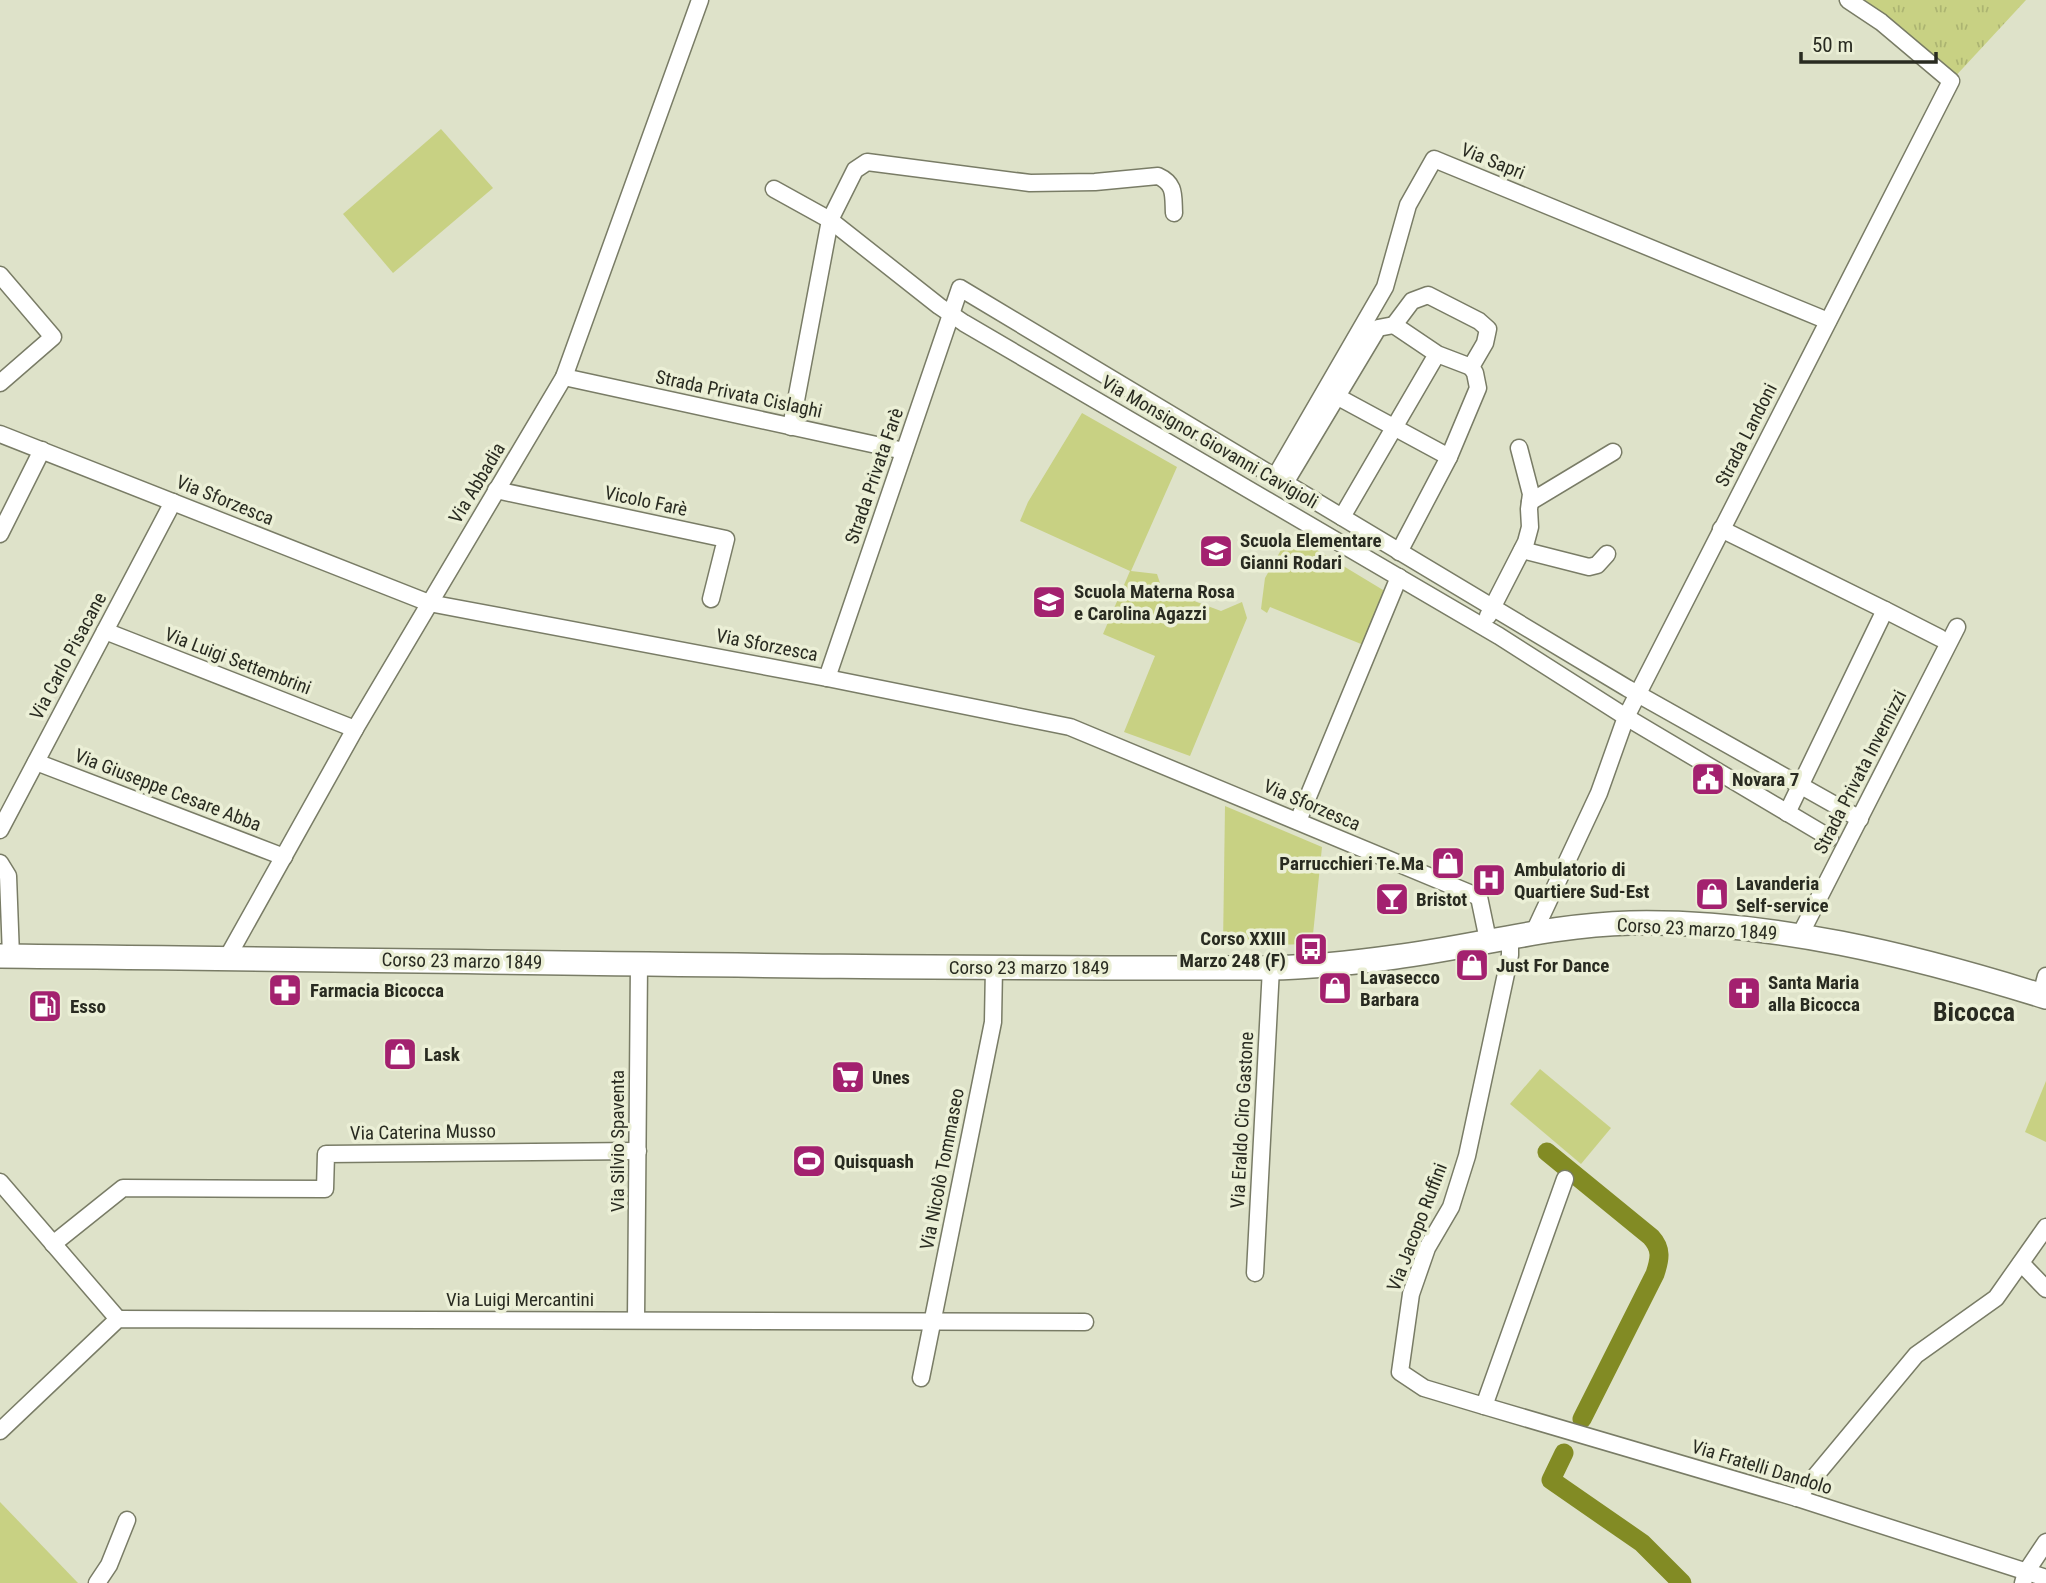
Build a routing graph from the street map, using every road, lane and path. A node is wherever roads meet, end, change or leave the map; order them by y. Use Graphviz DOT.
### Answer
graph roads {
  1 [pos="700,0"];
  2 [pos="1848,0"];
  3 [pos="774,189"];
  4 [pos="1174,213"];
  5 [pos="830,220"];
  6 [pos="0,275"];
  7 [pos="960,288"];
  8 [pos="951,314"];
  9 [pos="1828,321"];
  10 [pos="1394,325"];
  11 [pos="1437,354"];
  12 [pos="1471,367"];
  13 [pos="564,377"];
  14 [pos="0,383"];
  15 [pos="1338,397"];
  16 [pos="791,427"];
  17 [pos="1394,428"];
  18 [pos="0,435"];
  19 [pos="1519,448"];
  20 [pos="41,450"];
  21 [pos="904,452"];
  22 [pos="1612,452"];
  23 [pos="1449,457"];
  24 [pos="1280,480"];
  25 [pos="496,491"];
  26 [pos="173,502"];
  27 [pos="1530,502"];
  28 [pos="1342,517"];
  29 [pos="1721,529"];
  30 [pos="0,534"];
  31 [pos="1522,550"];
  32 [pos="1399,552"];
  33 [pos="1607,554"];
  34 [pos="1399,577"];
  35 [pos="711,599"];
  36 [pos="429,603"];
  37 [pos="1493,608"];
  38 [pos="1885,610"];
  39 [pos="1482,627"];
  40 [pos="1957,627"];
  41 [pos="105,631"];
  42 [pos="1940,638"];
  43 [pos="827,678"];
  44 [pos="1637,694"];
  45 [pos="1626,717"];
  46 [pos="355,729"];
  47 [pos="36,762"];
  48 [pos="1800,786"];
  49 [pos="1787,813"];
  50 [pos="1860,819"];
  51 [pos="1298,821"];
  52 [pos="0,830"];
  53 [pos="1830,838"];
  54 [pos="285,857"];
  55 [pos="0,863"];
  56 [pos="1534,932"];
  57 [pos="1800,935"];
  58 [pos="1499,938"];
  59 [pos="5,956"];
  60 [pos="227,958"];
  61 [pos="639,963"];
  62 [pos="994,967"];
  63 [pos="1271,968"];
  64 [pos="2044,989"];
  65 [pos="638,1151"];
  66 [pos="1565,1180"];
  67 [pos="0,1182"];
  68 [pos="2046,1227"];
  69 [pos="53,1244"];
  70 [pos="2021,1263"];
  71 [pos="1255,1273"];
  72 [pos="2046,1289"];
  73 [pos="118,1319"];
  74 [pos="636,1320"];
  75 [pos="933,1320"];
  76 [pos="1085,1322"];
  77 [pos="921,1378"];
  78 [pos="1484,1406"];
  79 [pos="0,1431"];
  80 [pos="1797,1499"];
  81 [pos="127,1520"];
  82 [pos="2046,1542"];
  83 [pos="2024,1578"];
  84 [pos="2046,1578"];
  85 [pos="97,1583"];
  1 -- 13 [label="street, Via Abbadia"];
  2 -- 9 [label="street, Strada Landoni"];
  3 -- 5 [label="street, Via Monsignor Giovanni Cavigioli"];
  4 -- 5 [label="street"];
  5 -- 8 [label="street, Via Monsignor Giovanni Cavigioli"];
  5 -- 16 [label="street"];
  6 -- 14 [label="street"];
  7 -- 8 [label="street, Strada Privata Farè"];
  7 -- 24 [label="street, Via Monsignor Giovanni Cavigioli"];
  8 -- 21 [label="street, Strada Privata Farè"];
  8 -- 34 [label="street, Via Monsignor Giovanni Cavigioli"];
  9 -- 24 [label="street, Via Sapri"];
  9 -- 29 [label="street, Strada Landoni"];
  10 -- 11 [label="street"];
  10 -- 12 [label="street"];
  10 -- 15 [label="street"];
  11 -- 12 [label="street"];
  11 -- 17 [label="street"];
  12 -- 23 [label="street"];
  13 -- 16 [label="street, Strada Privata Cislaghi"];
  13 -- 25 [label="street, Via Abbadia"];
  15 -- 17 [label="street"];
  15 -- 24 [label="street"];
  16 -- 21 [label="street, Strada Privata Cislaghi"];
  17 -- 23 [label="street"];
  17 -- 28 [label="street"];
  18 -- 20 [label="street, Via Sforzesca"];
  19 -- 27 [label="street"];
  20 -- 26 [label="street, Via Sforzesca"];
  20 -- 30 [label="street"];
  21 -- 43 [label="street, Strada Privata Farè"];
  22 -- 27 [label="street"];
  23 -- 32 [label="street"];
  24 -- 28 [label="street, Via Monsignor Giovanni Cavigioli"];
  25 -- 35 [label="street, Vicolo Farè"];
  25 -- 36 [label="street, Via Abbadia"];
  26 -- 36 [label="street, Via Sforzesca"];
  26 -- 41 [label="street, Via Carlo Pisacane"];
  27 -- 31 [label="street"];
  28 -- 32 [label="street, Via Monsignor Giovanni Cavigioli"];
  29 -- 38 [label="street"];
  29 -- 44 [label="street, Strada Landoni"];
  31 -- 33 [label="street"];
  31 -- 37 [label="street"];
  32 -- 37 [label="street, Via Monsignor Giovanni Cavigioli"];
  34 -- 39 [label="street, Via Monsignor Giovanni Cavigioli"];
  34 -- 51 [label="street"];
  36 -- 43 [label="street, Via Sforzesca"];
  36 -- 46 [label="street, Via Abbadia"];
  37 -- 39 [label="street"];
  37 -- 44 [label="street, Via Monsignor Giovanni Cavigioli"];
  38 -- 42 [label="street"];
  38 -- 48 [label="street"];
  39 -- 45 [label="street, Via Monsignor Giovanni Cavigioli"];
  40 -- 50 [label="street, Strada Privata Invernizzi"];
  41 -- 46 [label="street, Via Luigi Settembrini"];
  41 -- 47 [label="street, Via Carlo Pisacane"];
  43 -- 51 [label="street, Via Sforzesca"];
  44 -- 45 [label="street, Strada Landoni"];
  44 -- 48 [label="street, Via Monsignor Giovanni Cavigioli"];
  45 -- 49 [label="street, Via Monsignor Giovanni Cavigioli"];
  45 -- 56 [label="street, Strada Landoni"];
  46 -- 54 [label="street, Via Abbadia"];
  47 -- 52 [label="street, Via Carlo Pisacane"];
  47 -- 54 [label="street, Via Giuseppe Cesare Abba"];
  48 -- 49 [label="street"];
  48 -- 50 [label="street, Via Monsignor Giovanni Cavigioli"];
  49 -- 53 [label="street, Via Monsignor Giovanni Cavigioli"];
  50 -- 57 [label="street, Strada Privata Invernizzi"];
  51 -- 58 [label="street, Via Sforzesca"];
  54 -- 60 [label="street, Via Abbadia"];
  55 -- 59 [label="street"];
  56 -- 57 [label="main road, Corso 23 marzo 1849"];
  56 -- 58 [label="main road, Corso 23 marzo 1849"];
  57 -- 64 [label="main road, Corso 23 marzo 1849"];
  58 -- 63 [label="main road, Corso 23 marzo 1849"];
  58 -- 78 [label="street, Via Jacopo Ruffini"];
  59 -- 60 [label="main road, Corso 23 marzo 1849"];
  60 -- 61 [label="main road, Corso 23 marzo 1849"];
  61 -- 62 [label="main road, Corso 23 marzo 1849"];
  61 -- 65 [label="street, Via Silvio Spaventa"];
  62 -- 63 [label="main road, Corso 23 marzo 1849"];
  62 -- 75 [label="street, Via Nicolò Tommaseo"];
  63 -- 71 [label="street, Via Eraldo Ciro Gastone"];
  65 -- 69 [label="street, Via Caterina Musso"];
  65 -- 74 [label="street, Via Silvio Spaventa"];
  66 -- 78 [label="street"];
  67 -- 69 [label="street"];
  68 -- 70 [label="street"];
  69 -- 73 [label="street"];
  70 -- 72 [label="street"];
  70 -- 80 [label="street"];
  73 -- 74 [label="street, Via Luigi Mercantini"];
  73 -- 79 [label="street"];
  74 -- 75 [label="street, Via Luigi Mercantini"];
  75 -- 76 [label="street, Via Luigi Mercantini"];
  75 -- 77 [label="street, Via Nicolò Tommaseo"];
  78 -- 80 [label="street, Via Fratelli Dandolo"];
  80 -- 83 [label="street, Via Fratelli Dandolo"];
  81 -- 85 [label="street"];
  82 -- 83 [label="street"];
  83 -- 84 [label="street, Via Fratelli Dandolo"];
}
